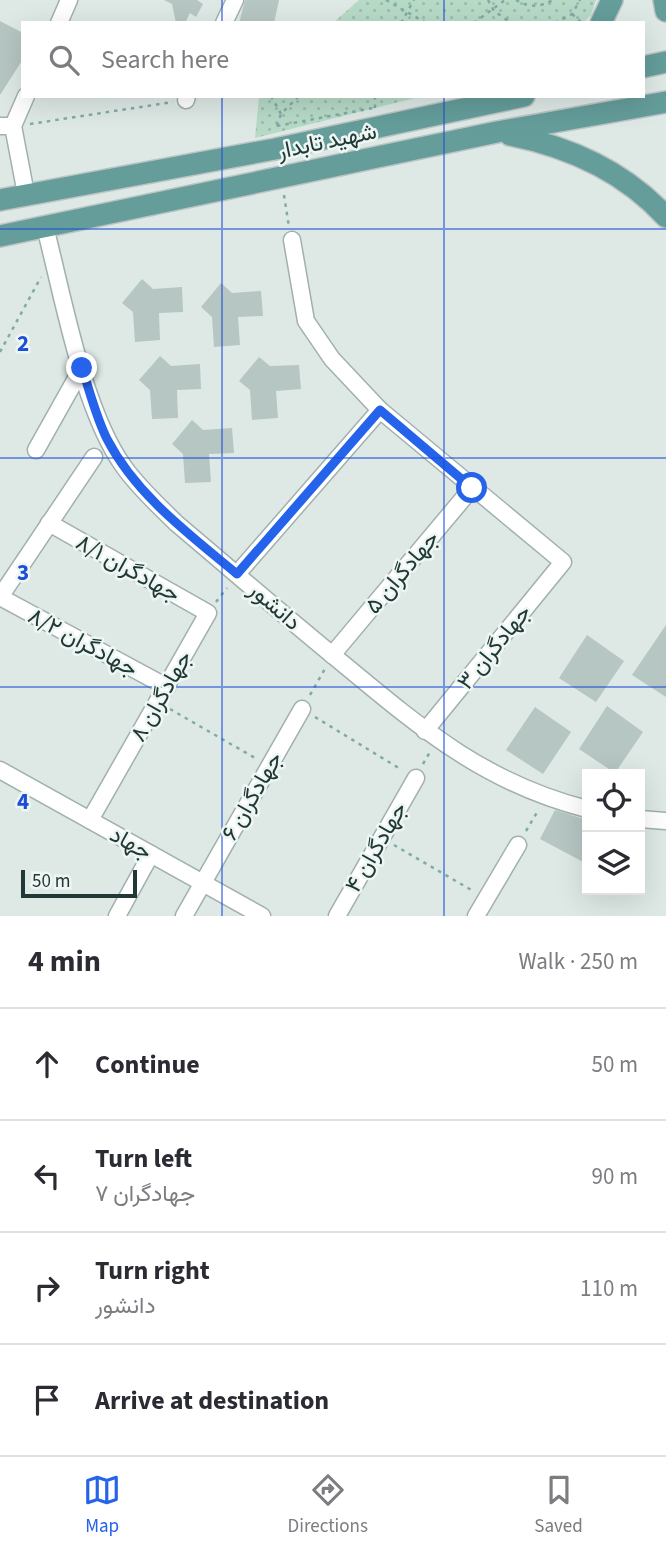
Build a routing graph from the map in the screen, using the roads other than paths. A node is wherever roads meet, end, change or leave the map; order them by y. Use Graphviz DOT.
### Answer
graph roads {
  1 [pos="69,0"];
  2 [pos="235,0"];
  3 [pos="612,0"];
  4 [pos="664,0"];
  5 [pos="666,10"];
  6 [pos="60,21"];
  7 [pos="225,21"];
  8 [pos="602,21"];
  9 [pos="666,62"];
  10 [pos="645,67"];
  11 [pos="25,98"];
  12 [pos="501,100"];
  13 [pos="666,102"];
  14 [pos="632,103"];
  15 [pos="7,126"];
  16 [pos="498,132"];
  17 [pos="275,149"];
  18 [pos="281,177"];
  19 [pos="26,194"];
  20 [pos="0,200"];
  21 [pos="666,217"];
  22 [pos="45,227"];
  23 [pos="0,236"];
  24 [pos="292,240"];
  25 [pos="82,368"];
  26 [pos="380,410"];
  27 [pos="36,450"];
  28 [pos="94,457"];
  29 [pos="472,488"];
  30 [pos="49,523"];
  31 [pos="237,574"];
  32 [pos="0,597"];
  33 [pos="208,613"];
  34 [pos="332,655"];
  35 [pos="167,687"];
  36 [pos="302,709"];
  37 [pos="431,736"];
  38 [pos="0,770"];
  39 [pos="416,778"];
  40 [pos="582,808"];
  41 [pos="645,819"];
  42 [pos="90,820"];
  43 [pos="666,821"];
  44 [pos="518,845"];
  45 [pos="151,854"];
  46 [pos="202,883"];
  47 [pos="117,916"];
  48 [pos="184,916"];
  49 [pos="262,916"];
  50 [pos="337,916"];
  51 [pos="476,916"];
  1 -- 6 [label="street"];
  2 -- 7 [label="street"];
  3 -- 8 [label="main road"];
  4 -- 5 [label="main road"];
  9 -- 10 [label="main road"];
  11 -- 15 [label="street"];
  12 -- 17 [label="main road, شهید تابدار"];
  13 -- 14 [label="main road, شهید تابدار"];
  14 -- 16 [label="main road, شهید تابدار"];
  15 -- 19 [label="street"];
  16 -- 18 [label="main road, شهید تابدار"];
  16 -- 21 [label="main road"];
  17 -- 18 [label="main road"];
  17 -- 19 [label="main road, شهید تابدار"];
  18 -- 22 [label="main road, شهید تابدار"];
  19 -- 20 [label="main road, شهید تابدار"];
  22 -- 23 [label="main road, شهید تابدار"];
  22 -- 25 [label="street, دانشور"];
  24 -- 26 [label="street"];
  25 -- 27 [label="street"];
  25 -- 31 [label="street, دانشور"];
  26 -- 29 [label="street"];
  26 -- 31 [label="street"];
  28 -- 30 [label="street"];
  29 -- 34 [label="street, جهادگران ۵"];
  29 -- 37 [label="street, جهادگران ۳"];
  30 -- 32 [label="street"];
  30 -- 33 [label="street, جهادگران ۸/۱"];
  31 -- 34 [label="street, دانشور"];
  32 -- 35 [label="street, جهادگران ۸/۲"];
  33 -- 35 [label="street, جهادگران ۸"];
  34 -- 37 [label="street, دانشور"];
  35 -- 42 [label="street, جهادگران ۸"];
  36 -- 46 [label="street, جهادگران ۶"];
  37 -- 40 [label="street, دانشور"];
  38 -- 42 [label="street, جهاد"];
  39 -- 50 [label="street, جهادگران ۴"];
  41 -- 43 [label="street"];
  42 -- 45 [label="street, جهاد"];
  44 -- 51 [label="street"];
  45 -- 46 [label="street, جهاد"];
  45 -- 47 [label="street"];
  46 -- 48 [label="street, جهادگران ۶"];
  46 -- 49 [label="street, جهاد"];
}
